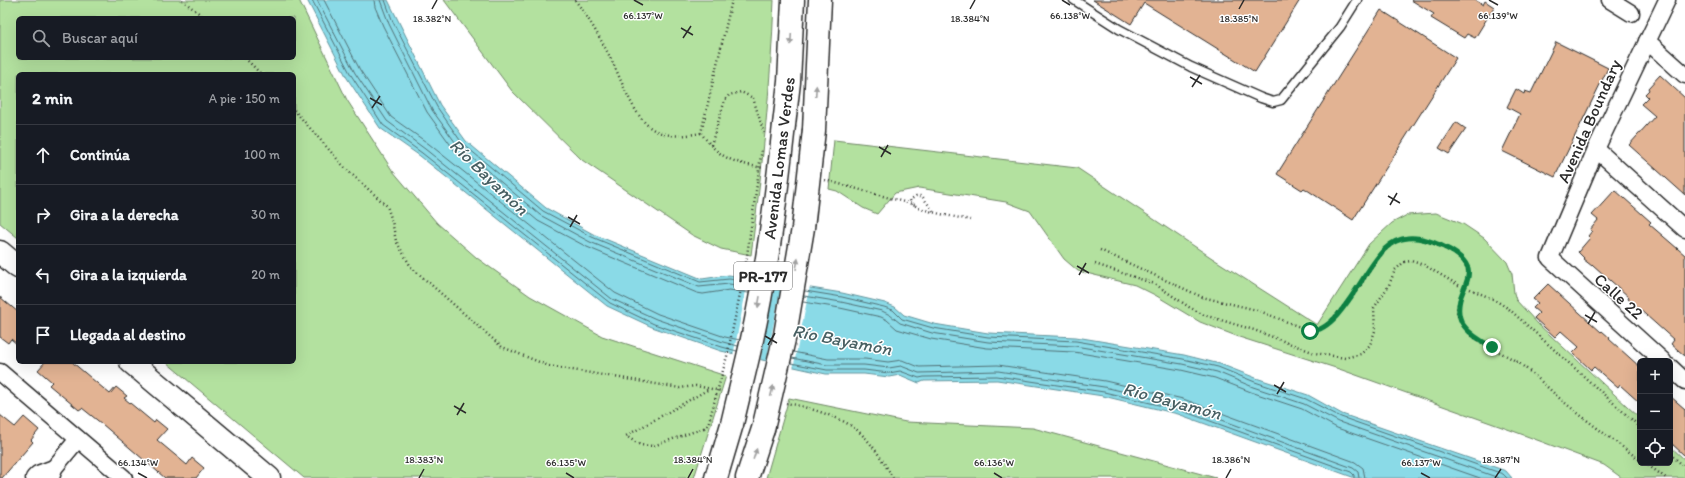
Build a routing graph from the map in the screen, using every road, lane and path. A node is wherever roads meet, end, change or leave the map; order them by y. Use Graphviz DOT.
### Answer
graph roads {
  1 [pos="182,0"];
  2 [pos="575,0"];
  3 [pos="793,0"];
  4 [pos="1074,0"];
  5 [pos="1357,0"];
  6 [pos="1610,0"];
  7 [pos="1667,0"];
  8 [pos="823,6"];
  9 [pos="1632,13"];
  10 [pos="202,16"];
  11 [pos="1647,41"];
  12 [pos="247,60"];
  13 [pos="259,72"];
  14 [pos="1685,75"];
  15 [pos="296,112"];
  16 [pos="701,133"];
  17 [pos="710,146"];
  18 [pos="1596,149"];
  19 [pos="934,211"];
  20 [pos="970,220"];
  21 [pos="1685,229"];
  22 [pos="1100,250"];
  23 [pos="0,252"];
  24 [pos="1550,258"];
  25 [pos="1095,264"];
  26 [pos="16,265"];
  27 [pos="1460,286"];
  28 [pos="1470,289"];
  29 [pos="1660,358"];
  30 [pos="133,364"];
  31 [pos="1673,370"];
  32 [pos="0,372"];
  33 [pos="1685,381"];
  34 [pos="793,404"];
  35 [pos="1637,424"];
  36 [pos="78,439"];
  37 [pos="1673,457"];
  38 [pos="1637,458"];
  39 [pos="1649,466"];
  40 [pos="1685,467"];
  41 [pos="52,473"];
  42 [pos="34,478"];
  43 [pos="124,478"];
  44 [pos="269,478"];
  45 [pos="716,478"];
  46 [pos="747,478"];
  47 [pos="894,478"];
  48 [pos="1666,478"];
  1 -- 10 [label="path"];
  2 -- 16 [label="path"];
  3 -- 45 [label="main road, Avenida Lomas Verdes / PR-177, one-way, bridge"];
  4 -- 5 [label="lane"];
  6 -- 9 [label="street"];
  7 -- 11 [label="street, Avenida Boundary"];
  46 -- 8 [label="main road, Avenida Lomas Verdes / PR-177, one-way, bridge"];
  11 -- 14 [label="street"];
  11 -- 18 [label="street, Avenida Boundary"];
  12 -- 13 [label="path"];
  15 -- 17 [label="path, bridge"];
  18 -- 21 [label="street"];
  18 -- 24 [label="street, Avenida Boundary"];
  19 -- 19 [label="path"];
  19 -- 20 [label="path"];
  22 -- 38 [label="path"];
  23 -- 26 [label="main road"];
  24 -- 29 [label="street, Calle 22"];
  25 -- 27 [label="path"];
  28 -- 35 [label="path"];
  30 -- 44 [label="main road"];
  31 -- 33 [label="street"];
  32 -- 36 [label="street"];
  34 -- 47 [label="path"];
  36 -- 41 [label="street"];
  36 -- 43 [label="street"];
  37 -- 40 [label="path"];
  39 -- 48 [label="path"];
  41 -- 42 [label="street"];
}
